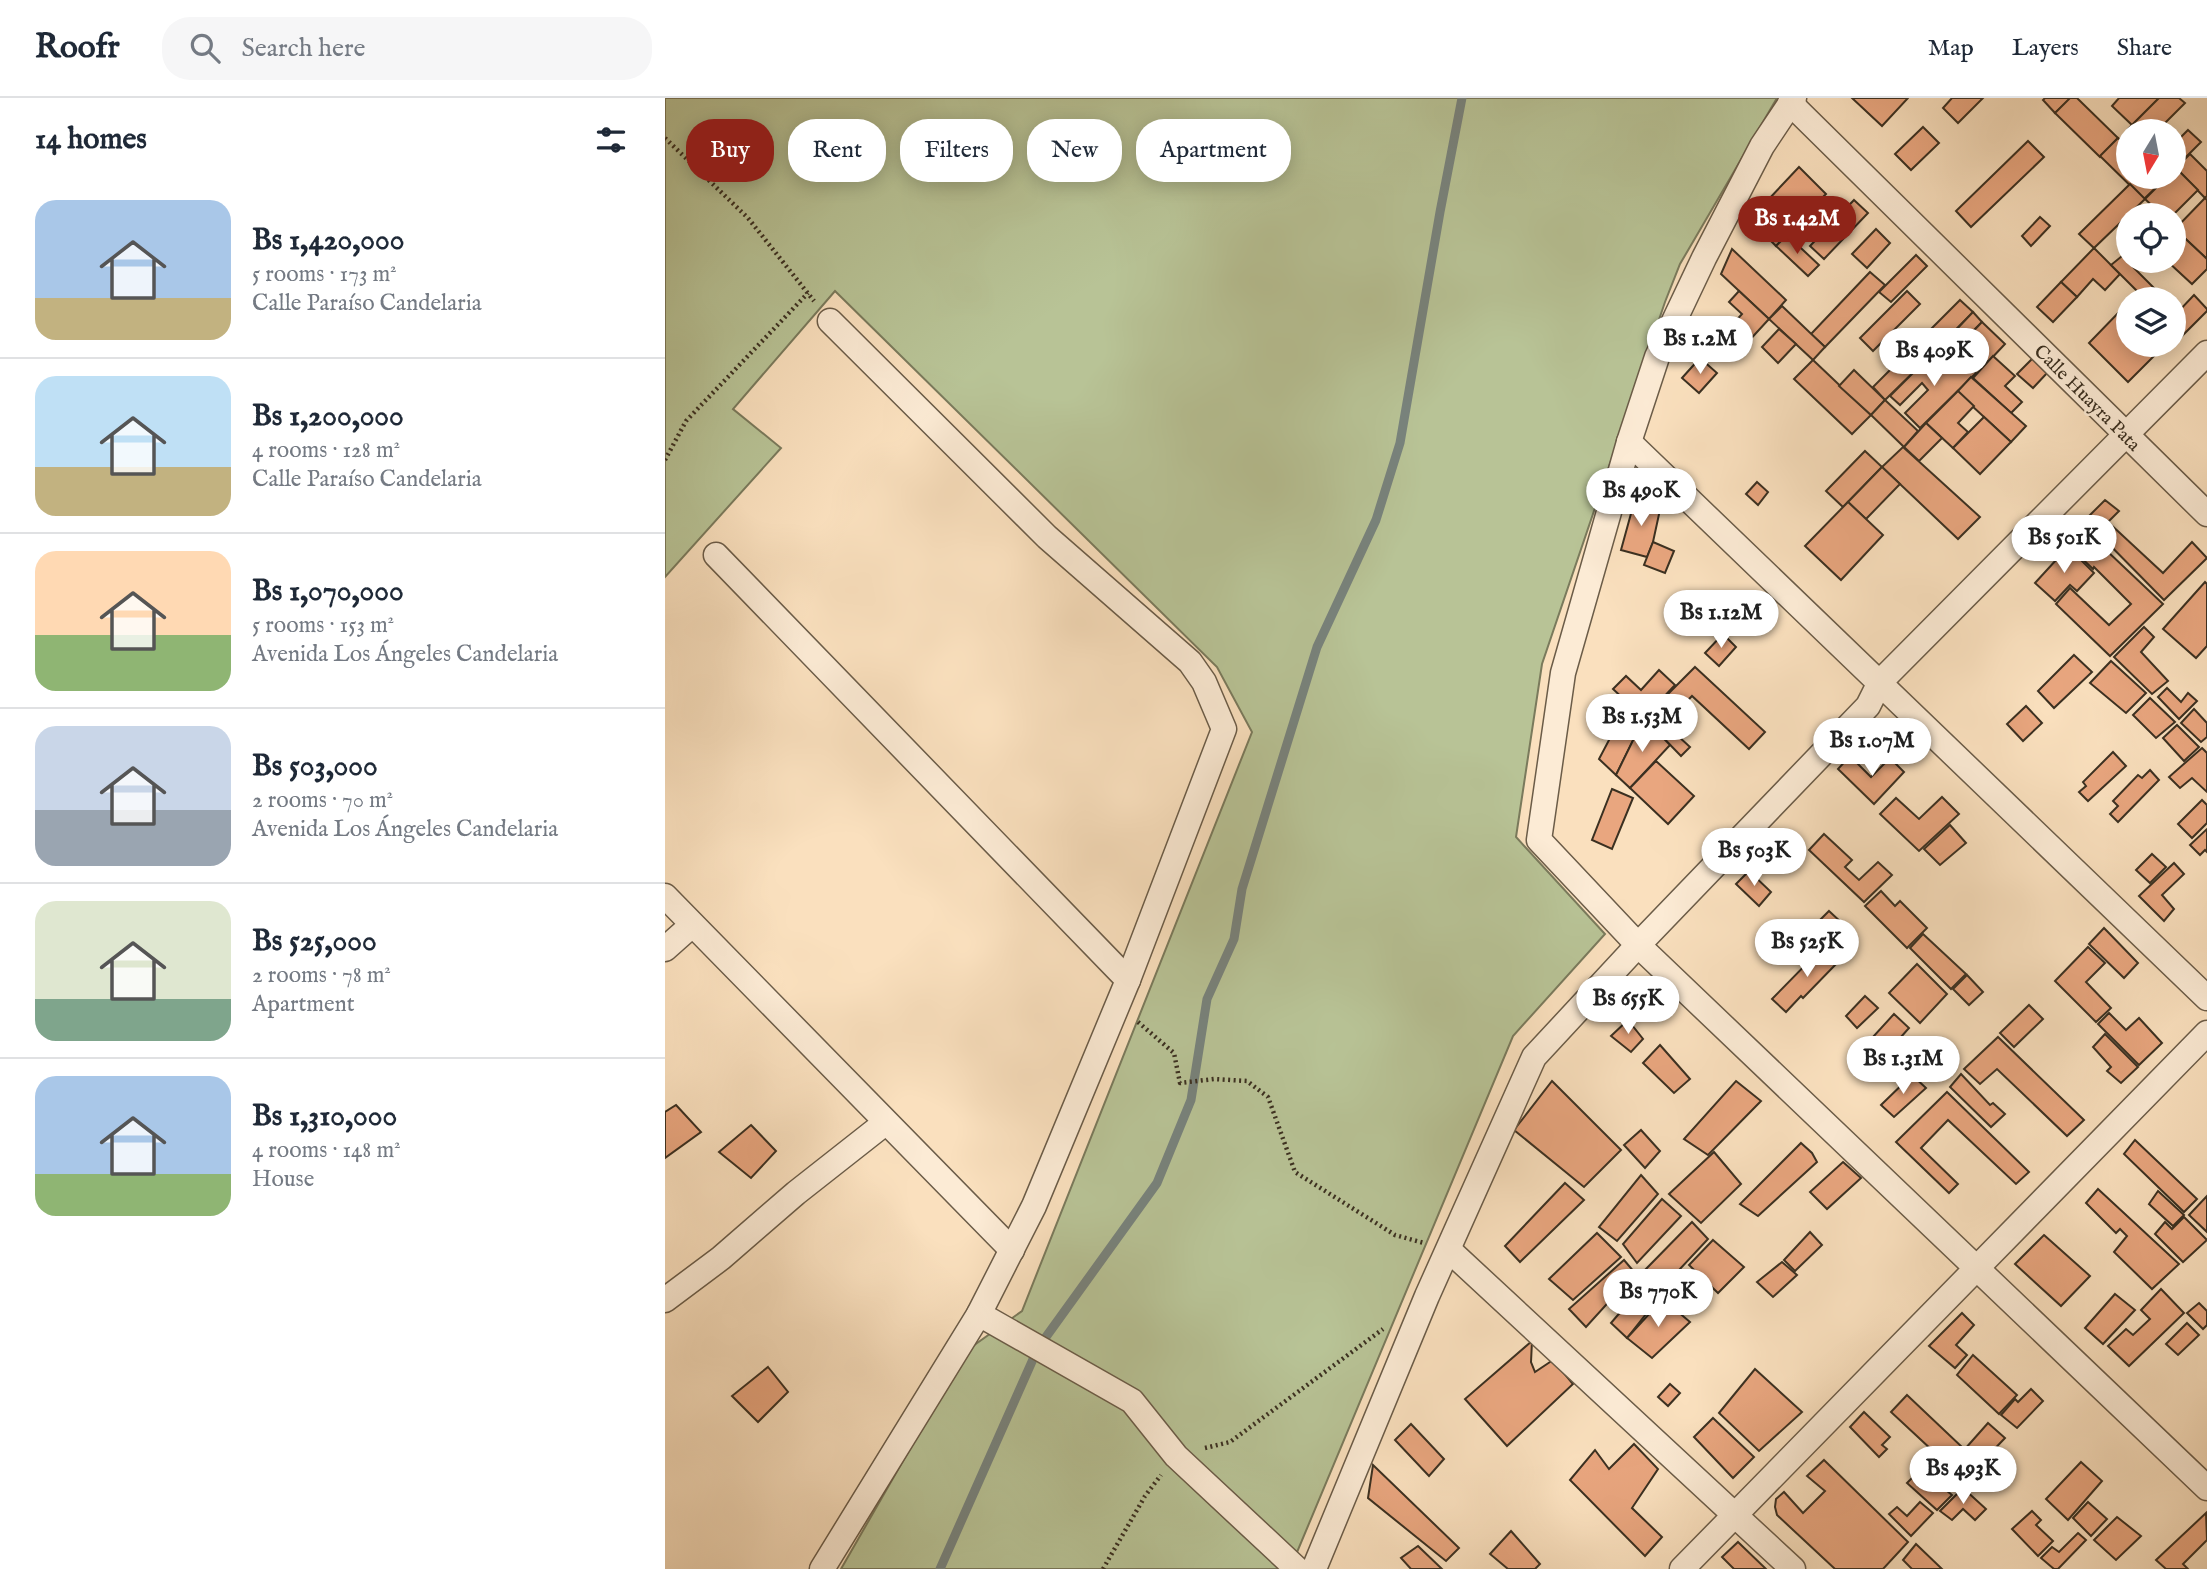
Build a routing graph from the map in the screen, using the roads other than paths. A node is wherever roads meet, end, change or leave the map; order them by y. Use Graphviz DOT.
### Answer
graph roads {
  1 [pos="1792,100"];
  2 [pos="830,321"];
  3 [pos="2207,353"];
  4 [pos="2126,434"];
  5 [pos="1629,443"];
  6 [pos="2207,514"];
  7 [pos="716,555"];
  8 [pos="1880,682"];
  9 [pos="665,896"];
  10 [pos="692,925"];
  11 [pos="1638,945"];
  12 [pos="665,949"];
  13 [pos="1128,980"];
  14 [pos="2207,998"];
  15 [pos="2207,1033"];
  16 [pos="884,1123"];
  17 [pos="1449,1250"];
  18 [pos="1011,1251"];
  19 [pos="1977,1267"];
  20 [pos="665,1300"];
  21 [pos="979,1314"];
  22 [pos="2207,1488"];
  23 [pos="1735,1515"];
  24 [pos="822,1569"];
  25 [pos="1297,1569"];
  26 [pos="1314,1569"];
  27 [pos="1682,1569"];
  28 [pos="1793,1569"];
  1 -- 4 [label="street, Calle Huayra Pata"];
  1 -- 5 [label="street"];
  2 -- 13 [label="street"];
  3 -- 4 [label="street"];
  4 -- 6 [label="street, Calle Huayra Pata"];
  4 -- 8 [label="street"];
  5 -- 8 [label="street"];
  5 -- 11 [label="street"];
  7 -- 13 [label="street"];
  8 -- 11 [label="street"];
  8 -- 14 [label="street"];
  9 -- 10 [label="street"];
  10 -- 12 [label="street"];
  10 -- 16 [label="street"];
  11 -- 17 [label="street"];
  11 -- 19 [label="street"];
  13 -- 18 [label="street"];
  15 -- 19 [label="street"];
  16 -- 18 [label="street"];
  16 -- 20 [label="street"];
  17 -- 23 [label="street"];
  17 -- 26 [label="street"];
  18 -- 21 [label="street"];
  19 -- 22 [label="street"];
  19 -- 23 [label="street"];
  21 -- 24 [label="street"];
  21 -- 25 [label="street"];
  23 -- 27 [label="street"];
  23 -- 28 [label="street"];
}
